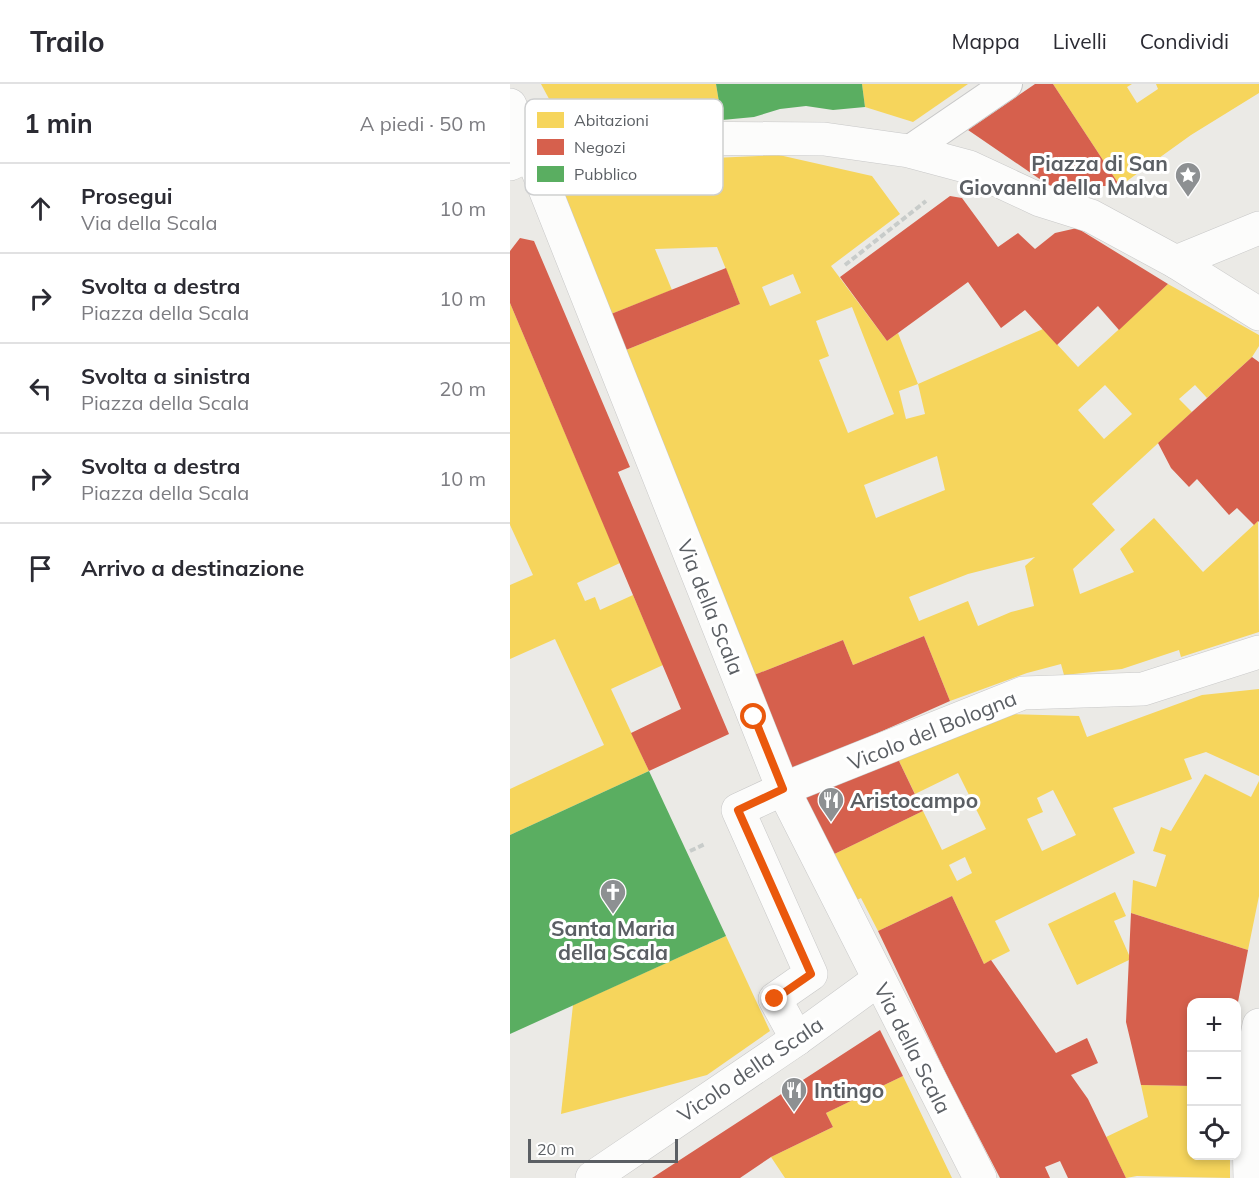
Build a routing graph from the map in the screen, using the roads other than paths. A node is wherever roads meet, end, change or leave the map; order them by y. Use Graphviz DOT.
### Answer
graph roads {
  1 [pos="1007,84"];
  2 [pos="510,105"];
  3 [pos="723,139"];
  4 [pos="909,151"];
  5 [pos="521,159"];
  6 [pos="536,195"];
  7 [pos="1259,228"];
  8 [pos="1176,262"];
  9 [pos="1259,314"];
  10 [pos="1259,652"];
  11 [pos="783,789"];
  12 [pos="878,980"];
  13 [pos="1259,1025"];
  14 [pos="797,1039"];
  15 [pos="592,1178"];
  16 [pos="980,1178"];
  17 [pos="1250,1178"];
  1 -- 4 [label="lane"];
  2 -- 5 [label="street, Via della Scala"];
  3 -- 4 [label="street"];
  4 -- 8 [label="street"];
  6 -- 11 [label="street, Via della Scala"];
  7 -- 8 [label="street"];
  8 -- 9 [label="street"];
  10 -- 11 [label="street, Vicolo del Bologna"];
  11 -- 12 [label="street, Via della Scala"];
  11 -- 14 [label="street, Vicolo del Bologna"];
  12 -- 14 [label="street, Vicolo della Scala"];
  12 -- 16 [label="street, Via della Scala"];
  13 -- 17 [label="street"];
  14 -- 15 [label="street, Vicolo della Scala"];
}
